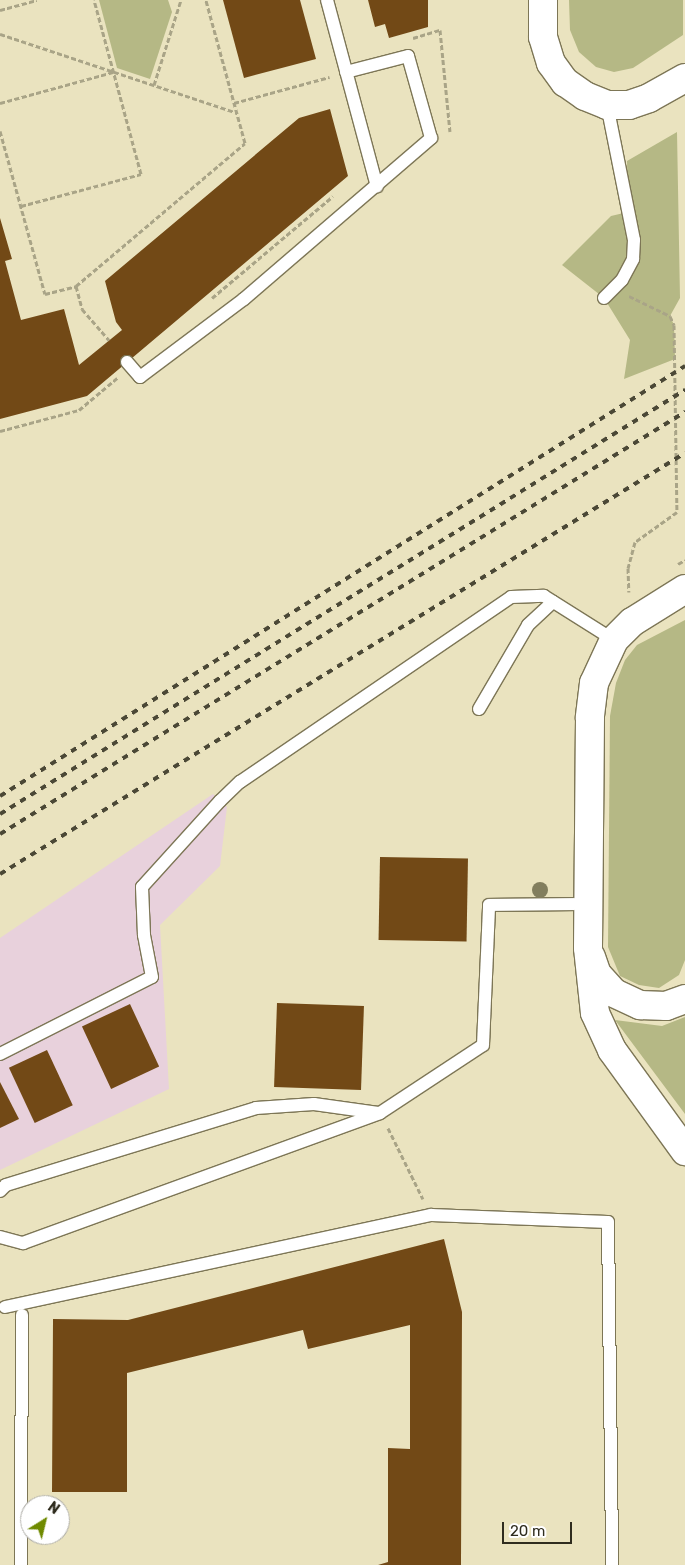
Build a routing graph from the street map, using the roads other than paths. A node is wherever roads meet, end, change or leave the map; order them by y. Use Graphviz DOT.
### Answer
graph roads {
  1 [pos="327,0"];
  2 [pos="543,0"];
  3 [pos="346,72"];
  4 [pos="685,78"];
  5 [pos="607,105"];
  6 [pos="377,186"];
  7 [pos="604,298"];
  8 [pos="129,364"];
  9 [pos="685,589"];
  10 [pos="553,602"];
  11 [pos="614,640"];
  12 [pos="479,709"];
  13 [pos="574,904"];
  14 [pos="588,948"];
  15 [pos="685,999"];
  16 [pos="0,1054"];
  17 [pos="380,1113"];
  18 [pos="685,1152"];
  19 [pos="0,1191"];
  20 [pos="0,1237"];
  21 [pos="5,1307"];
  22 [pos="22,1315"];
  23 [pos="21,1565"];
  24 [pos="612,1565"];
  1 -- 3 [label="lane"];
  2 -- 5 [label="street"];
  3 -- 6 [label="lane"];
  3 -- 6 [label="lane"];
  4 -- 5 [label="street"];
  5 -- 7 [label="lane"];
  6 -- 8 [label="lane"];
  9 -- 11 [label="street"];
  10 -- 11 [label="lane"];
  10 -- 12 [label="lane"];
  10 -- 16 [label="lane"];
  11 -- 14 [label="street"];
  13 -- 17 [label="lane"];
  14 -- 15 [label="street"];
  14 -- 18 [label="street"];
  17 -- 19 [label="lane"];
  17 -- 20 [label="lane"];
  21 -- 24 [label="lane"];
  22 -- 23 [label="lane"];
}
